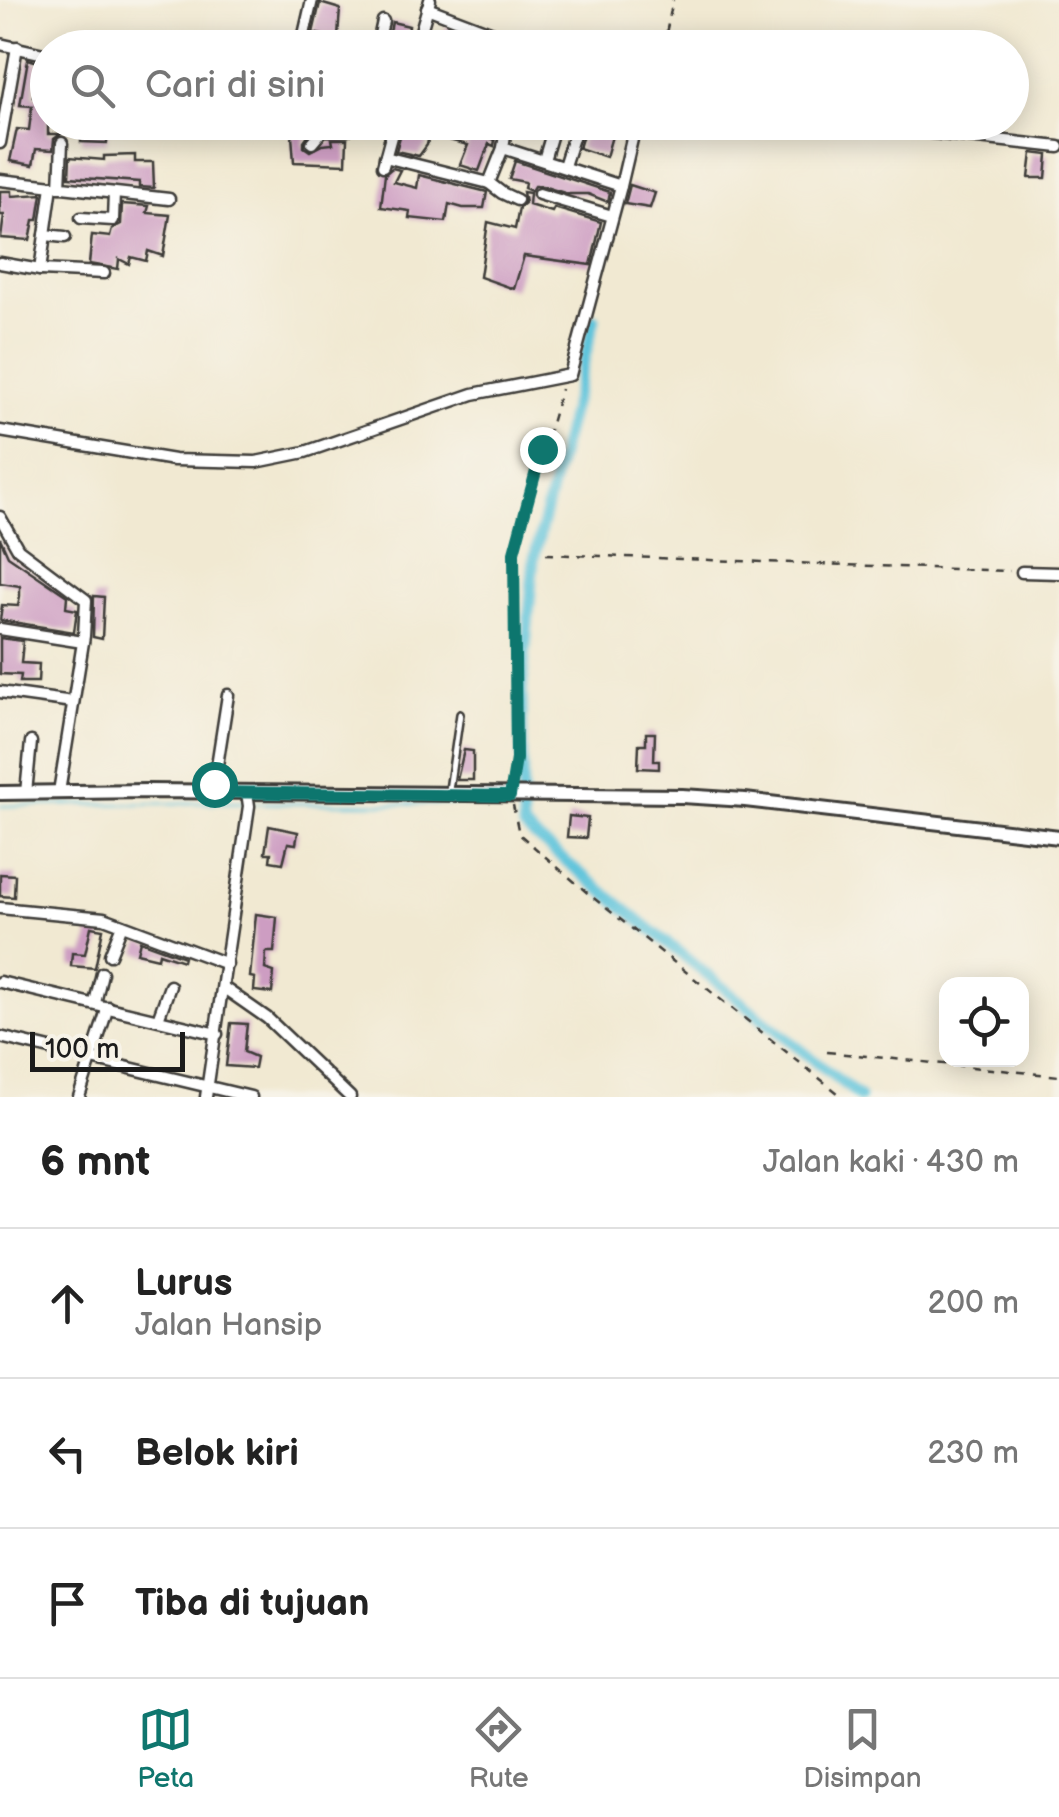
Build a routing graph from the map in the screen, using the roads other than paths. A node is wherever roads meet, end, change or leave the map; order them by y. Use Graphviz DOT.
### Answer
graph roads {
  1 [pos="312,0"];
  2 [pos="428,4"];
  3 [pos="383,21"];
  4 [pos="305,30"];
  5 [pos="381,30"];
  6 [pos="421,30"];
  7 [pos="489,30"];
  8 [pos="0,44"];
  9 [pos="17,48"];
  10 [pos="30,51"];
  11 [pos="2,118"];
  12 [pos="390,140"];
  13 [pos="504,140"];
  14 [pos="550,140"];
  15 [pos="572,140"];
  16 [pos="632,140"];
  17 [pos="996,140"];
  18 [pos="0,143"];
  19 [pos="62,143"];
  20 [pos="1059,147"];
  21 [pos="503,148"];
  22 [pos="544,160"];
  23 [pos="564,166"];
  24 [pos="0,180"];
  25 [pos="489,183"];
  26 [pos="56,186"];
  27 [pos="621,186"];
  28 [pos="114,193"];
  29 [pos="539,194"];
  30 [pos="169,199"];
  31 [pos="517,200"];
  32 [pos="612,216"];
  33 [pos="81,218"];
  34 [pos="46,235"];
  35 [pos="65,237"];
  36 [pos="0,263"];
  37 [pos="40,270"];
  38 [pos="104,273"];
  39 [pos="0,431"];
  40 [pos="0,518"];
  41 [pos="1022,572"];
  42 [pos="1059,573"];
  43 [pos="0,630"];
  44 [pos="84,642"];
  45 [pos="0,692"];
  46 [pos="228,696"];
  47 [pos="73,702"];
  48 [pos="460,714"];
  49 [pos="31,742"];
  50 [pos="59,792"];
  51 [pos="212,792"];
  52 [pos="0,793"];
  53 [pos="26,793"];
  54 [pos="449,793"];
  55 [pos="248,798"];
  56 [pos="1059,837"];
  57 [pos="0,908"];
  58 [pos="122,925"];
  59 [pos="110,954"];
  60 [pos="227,964"];
  61 [pos="102,973"];
  62 [pos="0,982"];
  63 [pos="170,986"];
  64 [pos="224,988"];
  65 [pos="96,1003"];
  66 [pos="108,1007"];
  67 [pos="158,1019"];
  68 [pos="217,1034"];
  69 [pos="0,1036"];
  70 [pos="91,1058"];
  71 [pos="207,1091"];
  72 [pos="79,1097"];
  73 [pos="251,1097"];
  74 [pos="350,1097"];
  1 -- 4 [label="street"];
  2 -- 6 [label="street"];
  2 -- 7 [label="street"];
  3 -- 5 [label="street"];
  8 -- 9 [label="street"];
  9 -- 10 [label="street"];
  9 -- 11 [label="street"];
  11 -- 18 [label="street"];
  12 -- 25 [label="street"];
  13 -- 21 [label="street"];
  14 -- 22 [label="street"];
  15 -- 23 [label="street"];
  16 -- 27 [label="street"];
  17 -- 20 [label="street"];
  19 -- 26 [label="street"];
  21 -- 22 [label="street"];
  21 -- 25 [label="street"];
  22 -- 23 [label="street"];
  23 -- 27 [label="street"];
  24 -- 26 [label="street"];
  25 -- 31 [label="street"];
  26 -- 28 [label="street"];
  26 -- 34 [label="street"];
  27 -- 32 [label="street"];
  28 -- 30 [label="street"];
  28 -- 33 [label="street"];
  29 -- 32 [label="street"];
  32 -- 39 [label="street"];
  34 -- 35 [label="street"];
  34 -- 37 [label="street"];
  36 -- 37 [label="street"];
  37 -- 38 [label="street"];
  40 -- 44 [label="street"];
  41 -- 42 [label="street"];
  43 -- 44 [label="street"];
  44 -- 47 [label="street"];
  45 -- 47 [label="street"];
  46 -- 51 [label="street"];
  47 -- 50 [label="street"];
  48 -- 54 [label="lane"];
  49 -- 53 [label="street"];
  50 -- 51 [label="street"];
  50 -- 53 [label="street"];
  51 -- 55 [label="street"];
  52 -- 53 [label="street"];
  54 -- 55 [label="street"];
  54 -- 56 [label="street"];
  55 -- 60 [label="street"];
  57 -- 58 [label="street"];
  58 -- 59 [label="street"];
  58 -- 60 [label="street"];
  60 -- 64 [label="street"];
  61 -- 65 [label="street"];
  62 -- 65 [label="street"];
  63 -- 67 [label="street"];
  64 -- 68 [label="street"];
  64 -- 74 [label="street"];
  65 -- 66 [label="street"];
  66 -- 67 [label="street"];
  66 -- 70 [label="street"];
  67 -- 68 [label="street"];
  68 -- 71 [label="street"];
  69 -- 70 [label="street"];
  70 -- 71 [label="street"];
  70 -- 72 [label="street"];
  71 -- 73 [label="street"];
}
